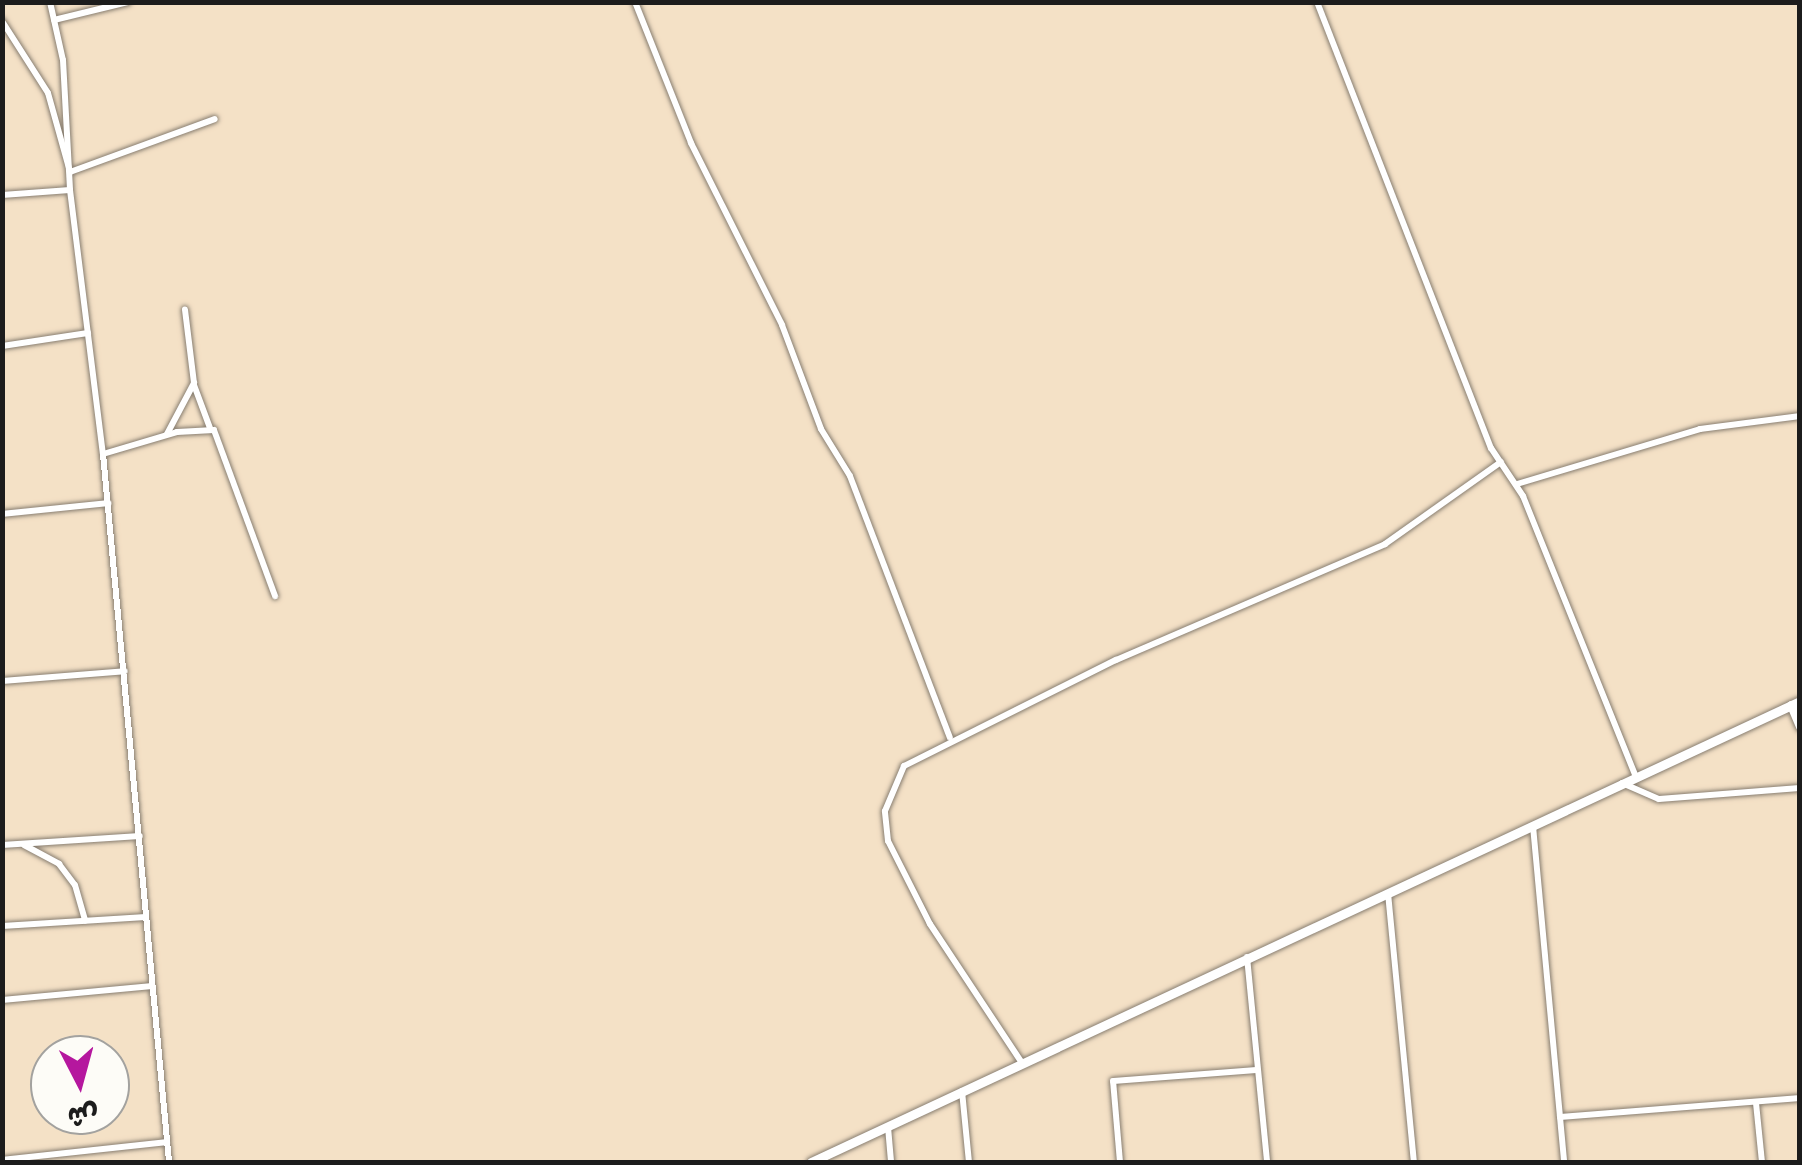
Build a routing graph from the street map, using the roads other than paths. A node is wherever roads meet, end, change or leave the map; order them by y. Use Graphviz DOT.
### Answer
graph roads {
  1 [pos="50,2"];
  2 [pos="128,2"];
  3 [pos="635,2"];
  4 [pos="1317,2"];
  5 [pos="54,20"];
  6 [pos="2,21"];
  7 [pos="215,118"];
  8 [pos="70,172"];
  9 [pos="70,190"];
  10 [pos="2,196"];
  11 [pos="185,310"];
  12 [pos="88,332"];
  13 [pos="2,346"];
  14 [pos="194,383"];
  15 [pos="1800,416"];
  16 [pos="210,428"];
  17 [pos="166,435"];
  18 [pos="104,454"];
  19 [pos="1502,462"];
  20 [pos="1517,484"];
  21 [pos="108,504"];
  22 [pos="2,514"];
  23 [pos="275,596"];
  24 [pos="125,671"];
  25 [pos="2,681"];
  26 [pos="1795,703"];
  27 [pos="1800,726"];
  28 [pos="950,738"];
  29 [pos="1636,777"];
  30 [pos="1622,784"];
  31 [pos="1800,788"];
  32 [pos="1533,824"];
  33 [pos="140,836"];
  34 [pos="2,844"];
  35 [pos="18,844"];
  36 [pos="1388,892"];
  37 [pos="146,917"];
  38 [pos="85,921"];
  39 [pos="2,926"];
  40 [pos="1248,957"];
  41 [pos="152,986"];
  42 [pos="2,1000"];
  43 [pos="1022,1063"];
  44 [pos="1257,1070"];
  45 [pos="962,1091"];
  46 [pos="1800,1098"];
  47 [pos="1756,1104"];
  48 [pos="1560,1118"];
  49 [pos="888,1126"];
  50 [pos="167,1142"];
  51 [pos="75,1152"];
  52 [pos="2,1160"];
  53 [pos="80,1162"];
  54 [pos="168,1162"];
  55 [pos="810,1162"];
  56 [pos="891,1162"];
  57 [pos="969,1162"];
  58 [pos="1120,1162"];
  59 [pos="1267,1162"];
  60 [pos="1414,1162"];
  61 [pos="1564,1162"];
  62 [pos="1762,1162"];
  1 -- 5 [label="street"];
  2 -- 5 [label="street"];
  3 -- 28 [label="street"];
  4 -- 19 [label="street"];
  5 -- 8 [label="street"];
  6 -- 8 [label="street"];
  7 -- 8 [label="street"];
  8 -- 9 [label="street"];
  9 -- 10 [label="street"];
  9 -- 12 [label="street"];
  11 -- 14 [label="street"];
  12 -- 13 [label="street"];
  12 -- 18 [label="street"];
  14 -- 16 [label="street"];
  14 -- 17 [label="street"];
  15 -- 20 [label="street"];
  16 -- 17 [label="street"];
  16 -- 23 [label="street"];
  17 -- 18 [label="street"];
  18 -- 21 [label="street"];
  19 -- 20 [label="street"];
  19 -- 28 [label="street"];
  20 -- 29 [label="street"];
  21 -- 22 [label="street"];
  21 -- 24 [label="street"];
  24 -- 25 [label="street"];
  24 -- 33 [label="street"];
  26 -- 27 [label="street"];
  26 -- 29 [label="street"];
  28 -- 43 [label="street"];
  29 -- 30 [label="street"];
  30 -- 31 [label="street"];
  30 -- 32 [label="street"];
  32 -- 36 [label="street"];
  32 -- 48 [label="street"];
  33 -- 35 [label="street"];
  33 -- 37 [label="street"];
  34 -- 35 [label="street"];
  35 -- 38 [label="street"];
  36 -- 40 [label="street"];
  36 -- 60 [label="street"];
  37 -- 38 [label="street"];
  37 -- 41 [label="street"];
  38 -- 39 [label="street"];
  40 -- 43 [label="street"];
  40 -- 44 [label="street"];
  41 -- 42 [label="street"];
  41 -- 50 [label="street"];
  43 -- 45 [label="street"];
  44 -- 58 [label="street"];
  44 -- 59 [label="street"];
  45 -- 49 [label="street"];
  45 -- 57 [label="street"];
  46 -- 47 [label="street"];
  47 -- 48 [label="street"];
  47 -- 62 [label="street"];
  48 -- 61 [label="street"];
  49 -- 55 [label="street"];
  49 -- 56 [label="street"];
  50 -- 51 [label="street"];
  50 -- 54 [label="street"];
  51 -- 52 [label="street"];
  51 -- 53 [label="street"];
}
